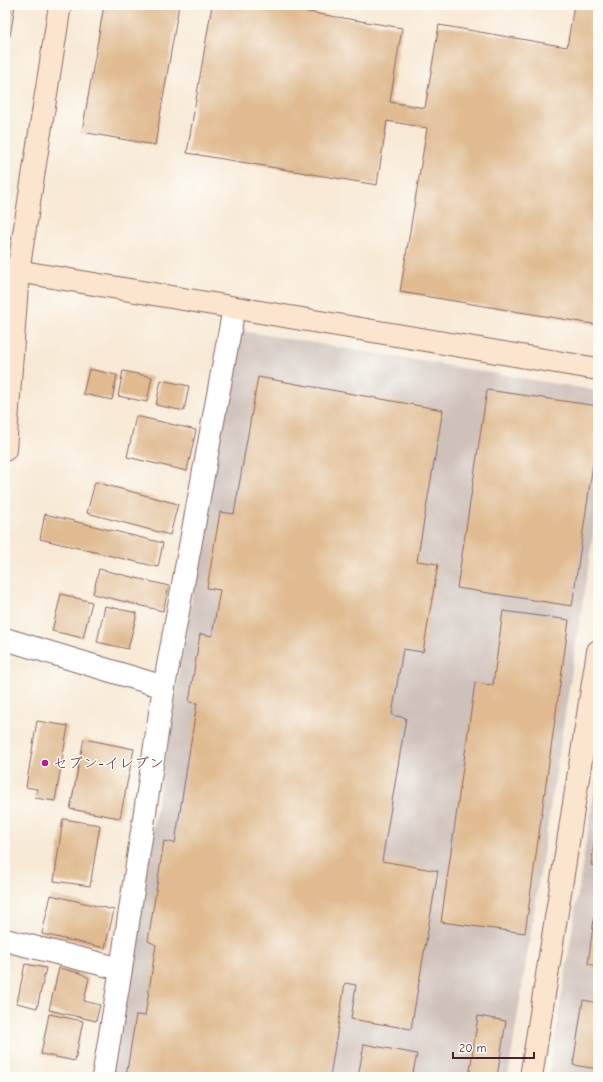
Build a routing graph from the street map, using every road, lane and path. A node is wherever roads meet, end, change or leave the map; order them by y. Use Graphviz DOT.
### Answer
graph roads {
  1 [pos="60,5"];
  2 [pos="11,271"];
  3 [pos="234,308"];
  4 [pos="598,369"];
  5 [pos="5,450"];
  6 [pos="5,639"];
  7 [pos="598,651"];
  8 [pos="164,687"];
  9 [pos="5,940"];
  10 [pos="121,969"];
  11 [pos="103,1077"];
  12 [pos="531,1077"];
  1 -- 2 [label="street"];
  2 -- 3 [label="street"];
  2 -- 5 [label="street"];
  3 -- 4 [label="street"];
  3 -- 8 [label="street"];
  6 -- 8 [label="street"];
  7 -- 12 [label="street"];
  8 -- 10 [label="street"];
  9 -- 10 [label="street"];
  10 -- 11 [label="street"];
}
